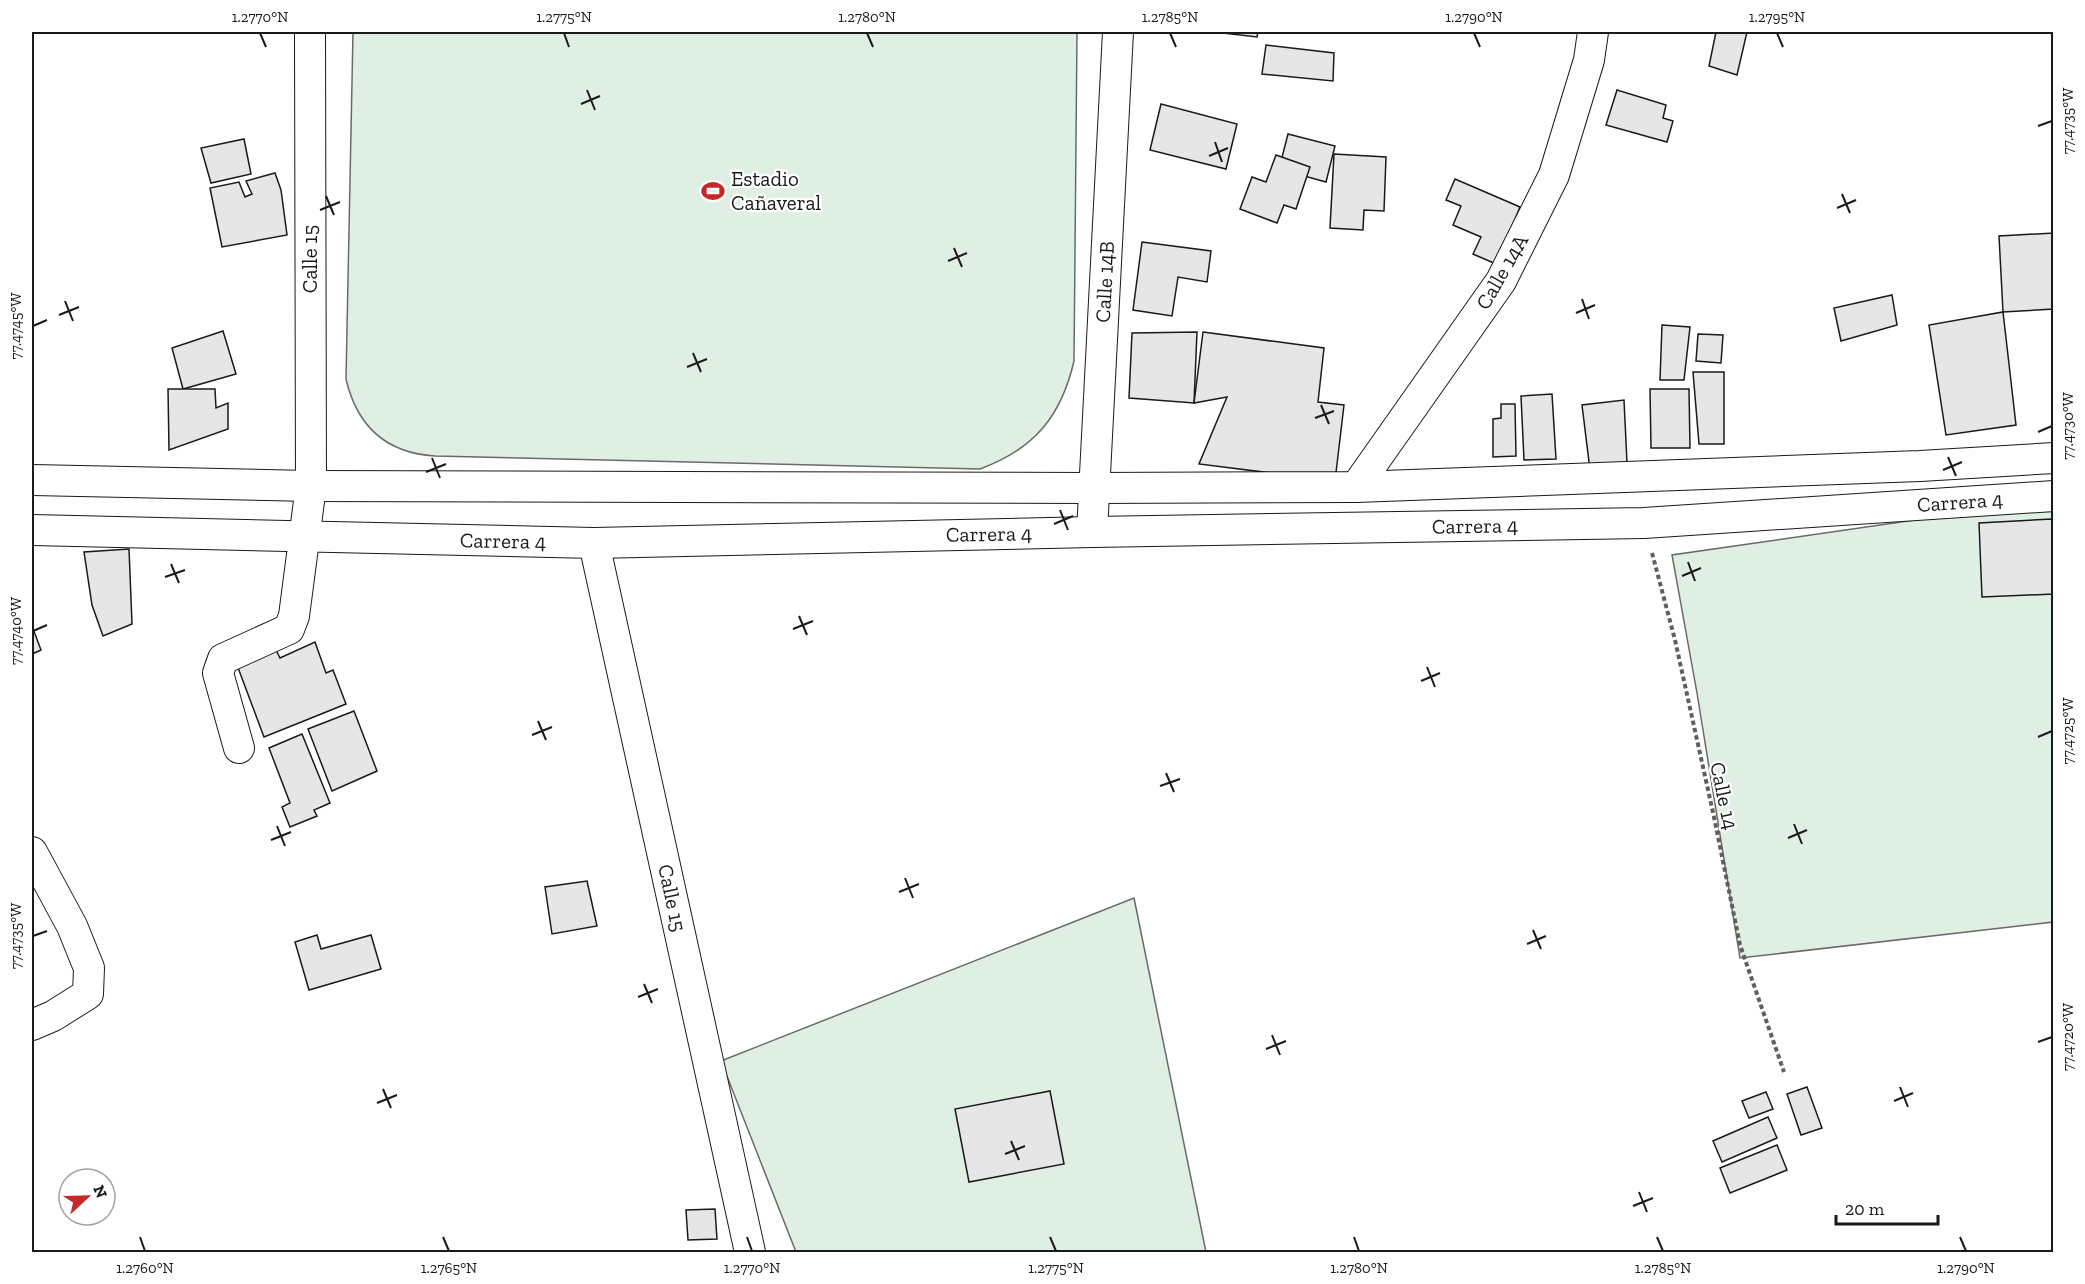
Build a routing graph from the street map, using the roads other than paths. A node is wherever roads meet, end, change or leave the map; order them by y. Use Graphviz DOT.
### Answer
graph roads {
  1 [pos="310,32"];
  2 [pos="1118,32"];
  3 [pos="1593,32"];
  4 [pos="2054,458"];
  5 [pos="32,480"];
  6 [pos="311,486"];
  7 [pos="1356,487"];
  8 [pos="1094,488"];
  9 [pos="2054,496"];
  10 [pos="32,531"];
  11 [pos="1092,532"];
  12 [pos="304,536"];
  13 [pos="594,543"];
  14 [pos="239,748"];
  15 [pos="32,852"];
  16 [pos="32,1025"];
  17 [pos="750,1252"];
  1 -- 6 [label="street, Calle 15"];
  2 -- 8 [label="street, Calle 14B"];
  3 -- 7 [label="street, Calle 14A"];
  4 -- 7 [label="street, Carrera 4"];
  5 -- 6 [label="street, Carrera 4"];
  6 -- 8 [label="street, Carrera 4"];
  6 -- 12 [label="street, Calle 15"];
  7 -- 8 [label="street, Carrera 4"];
  8 -- 11 [label="street, Calle 14B"];
  9 -- 11 [label="street, Carrera 4"];
  10 -- 12 [label="street, Carrera 4"];
  11 -- 13 [label="street, Carrera 4"];
  12 -- 13 [label="street, Carrera 4"];
  12 -- 14 [label="street, Calle 15"];
  13 -- 17 [label="street, Calle 15"];
  15 -- 16 [label="street"];
}
